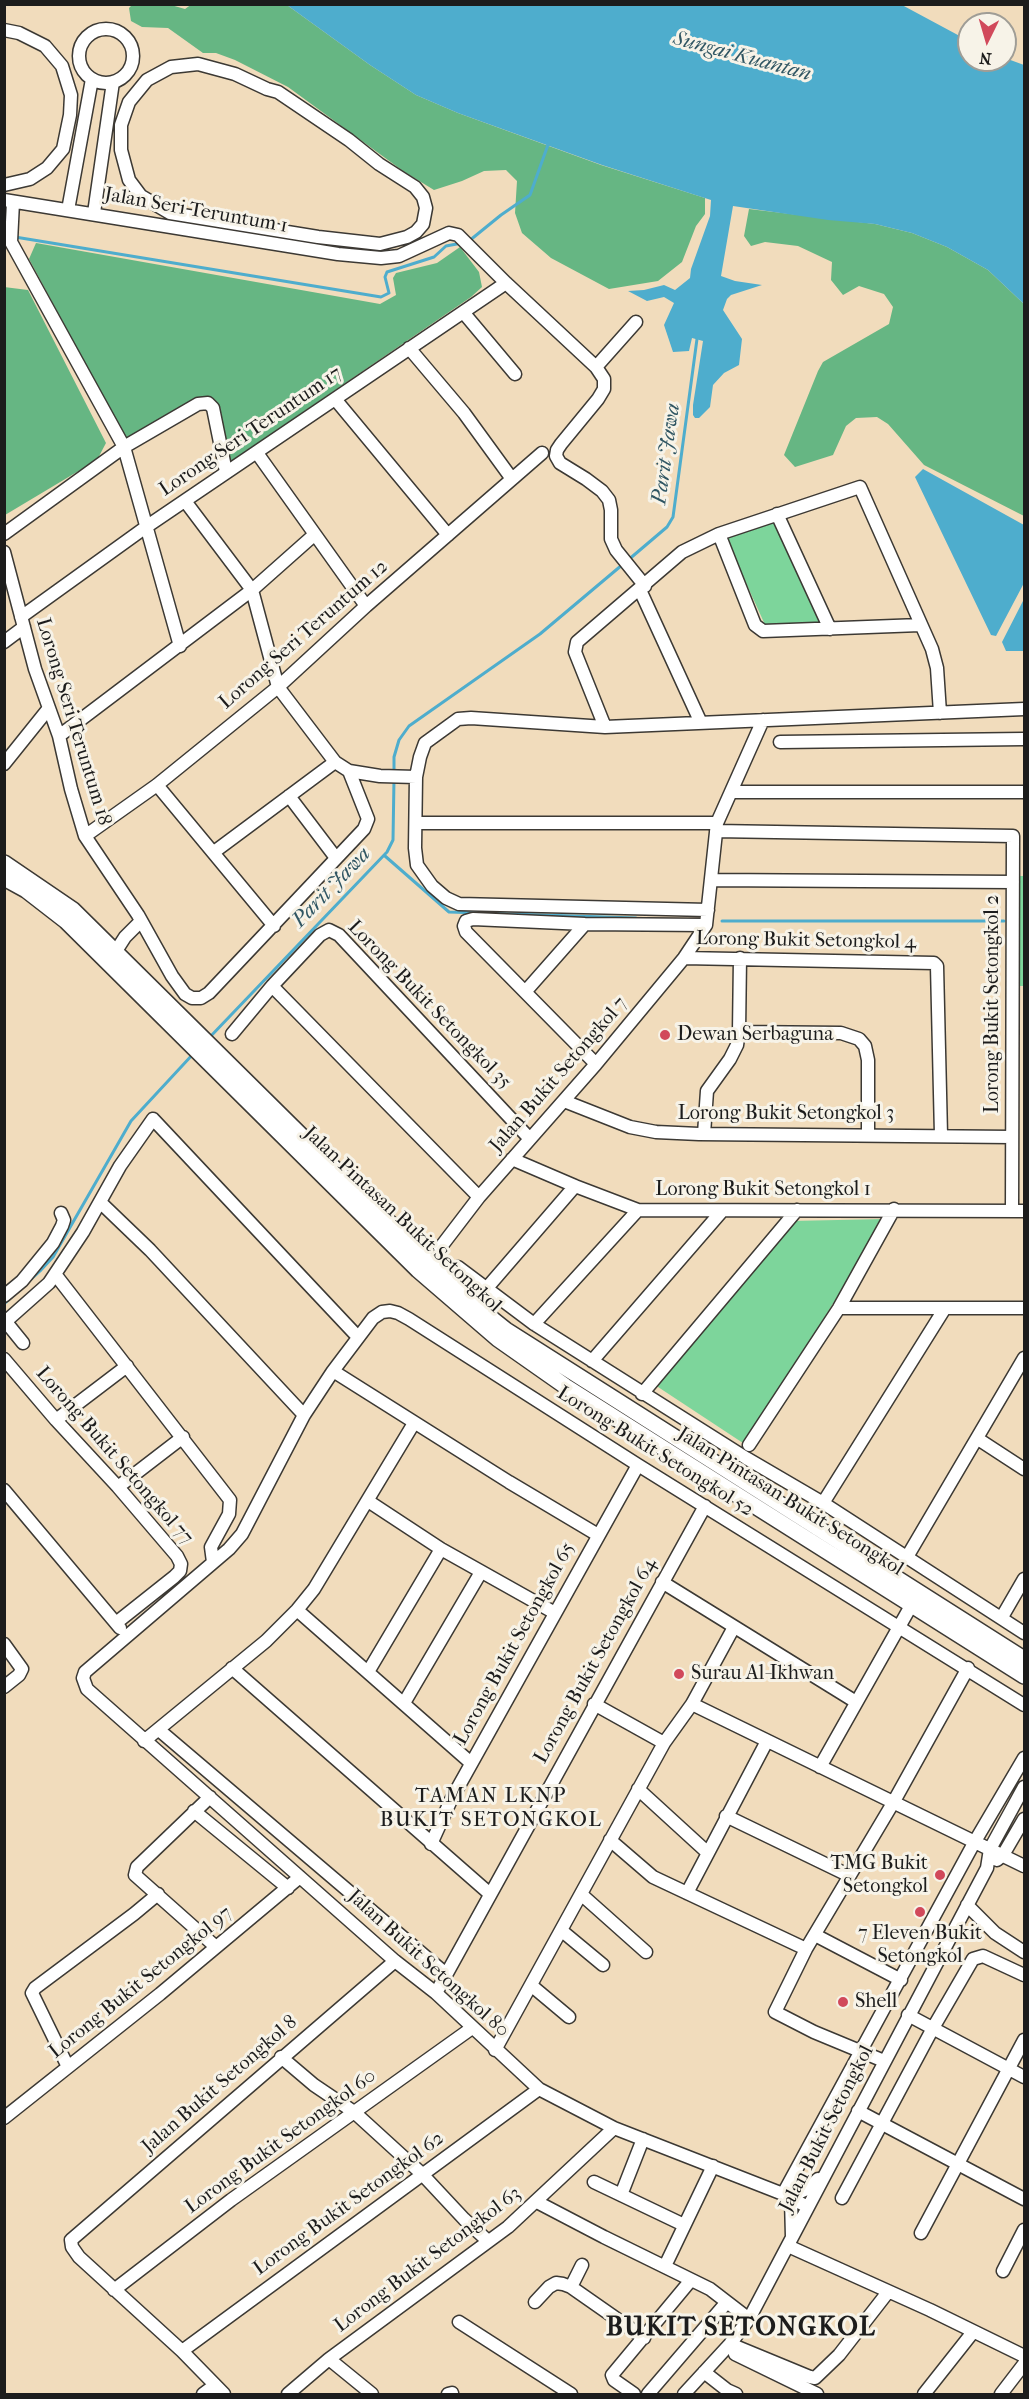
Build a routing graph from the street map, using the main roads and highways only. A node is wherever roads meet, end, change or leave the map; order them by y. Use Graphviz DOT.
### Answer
graph roads {
  1 [pos="4,863"];
  2 [pos="4,878"];
  3 [pos="193,1037"];
  4 [pos="210,1053"];
  5 [pos="1024,1659"];
  6 [pos="1024,1676"];
  1 -- 3 [label="main road, Jalan Pintasan Bukit Setongkol"];
  2 -- 3 [label="main road, Jalan Pintasan Bukit Setongkol"];
  3 -- 4 [label="main road, Jalan Pintasan Bukit Setongkol"];
  4 -- 5 [label="main road, Jalan Pintasan Bukit Setongkol"];
  4 -- 6 [label="main road, Jalan Pintasan Bukit Setongkol"];
}
